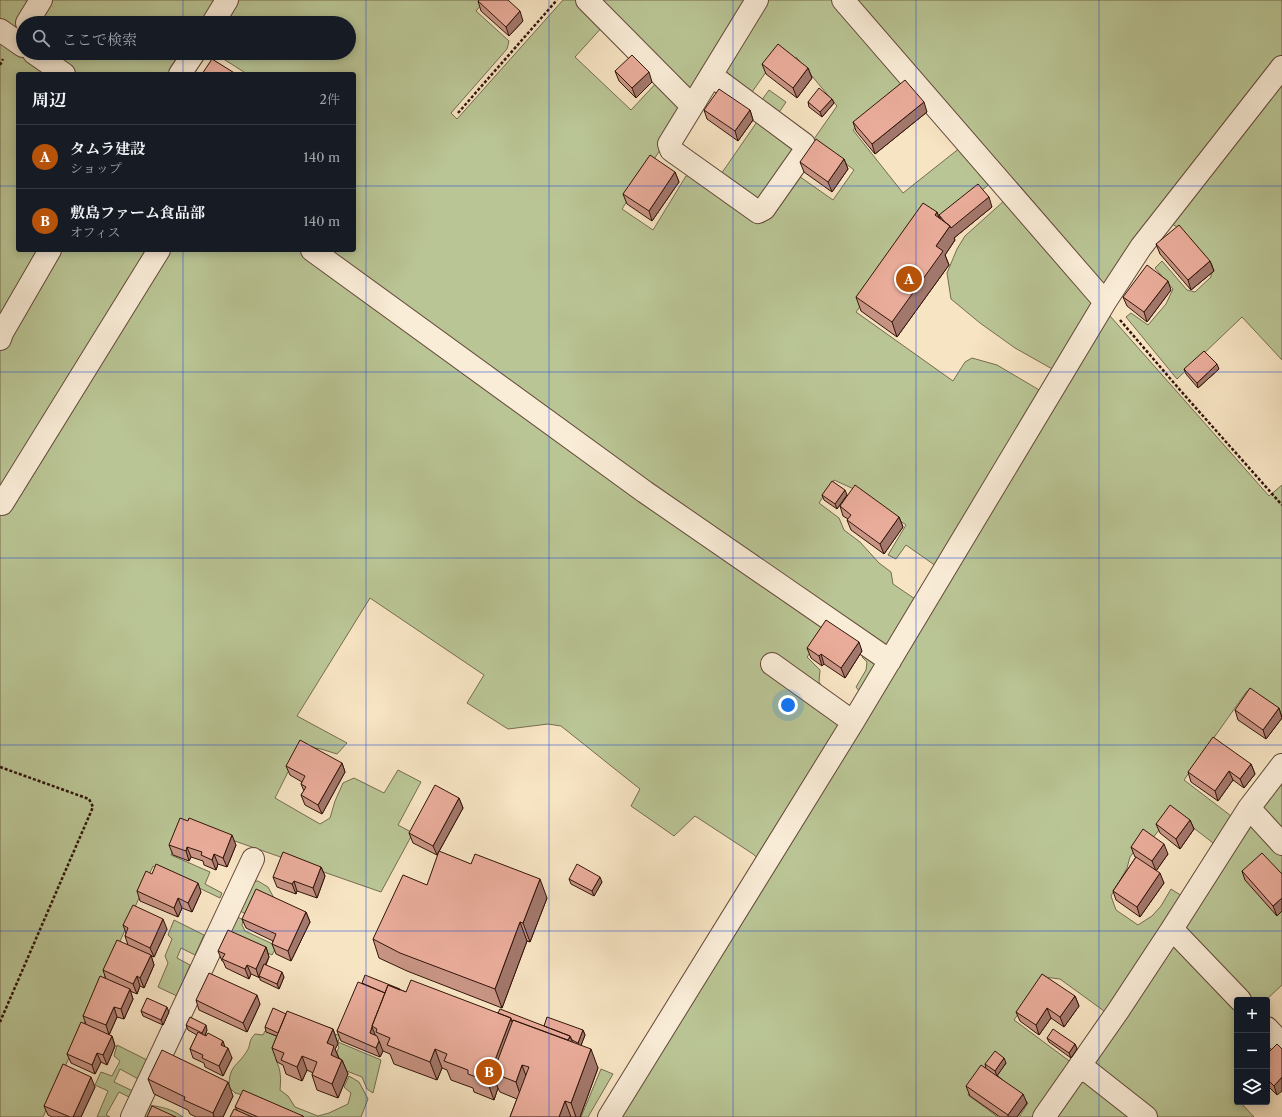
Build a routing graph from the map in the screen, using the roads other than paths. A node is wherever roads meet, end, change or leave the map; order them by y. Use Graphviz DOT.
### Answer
graph roads {
  1 [pos="41,0"];
  2 [pos="227,0"];
  3 [pos="587,0"];
  4 [pos="757,0"];
  5 [pos="843,0"];
  6 [pos="30,16"];
  7 [pos="217,16"];
  8 [pos="44,60"];
  9 [pos="189,60"];
  10 [pos="1282,67"];
  11 [pos="61,72"];
  12 [pos="181,72"];
  13 [pos="710,75"];
  14 [pos="692,106"];
  15 [pos="49,252"];
  16 [pos="158,252"];
  17 [pos="315,252"];
  18 [pos="1105,302"];
  19 [pos="0,339"];
  20 [pos="0,503"];
  21 [pos="890,661"];
  22 [pos="772,664"];
  23 [pos="853,722"];
  24 [pos="1282,765"];
  25 [pos="1249,808"];
  26 [pos="1282,844"];
  27 [pos="253,859"];
  28 [pos="1172,929"];
  29 [pos="1237,997"];
  30 [pos="1270,1031"];
  31 [pos="1282,1044"];
  32 [pos="1080,1065"];
  33 [pos="132,1117"];
  34 [pos="609,1117"];
  35 [pos="1044,1117"];
  36 [pos="1146,1117"];
  1 -- 6 [label="street"];
  2 -- 7 [label="street"];
  3 -- 14 [label="street"];
  4 -- 13 [label="street"];
  5 -- 18 [label="street"];
  8 -- 11 [label="street"];
  9 -- 12 [label="street"];
  10 -- 18 [label="street"];
  13 -- 14 [label="street"];
  13 -- 14 [label="street"];
  15 -- 19 [label="street"];
  16 -- 20 [label="street"];
  17 -- 21 [label="street"];
  18 -- 21 [label="street"];
  21 -- 23 [label="street"];
  22 -- 23 [label="street"];
  23 -- 34 [label="street"];
  24 -- 25 [label="street"];
  25 -- 26 [label="street"];
  25 -- 28 [label="street"];
  27 -- 33 [label="street"];
  28 -- 29 [label="street"];
  28 -- 32 [label="street"];
  30 -- 31 [label="street"];
  32 -- 35 [label="street"];
  32 -- 36 [label="street"];
}
